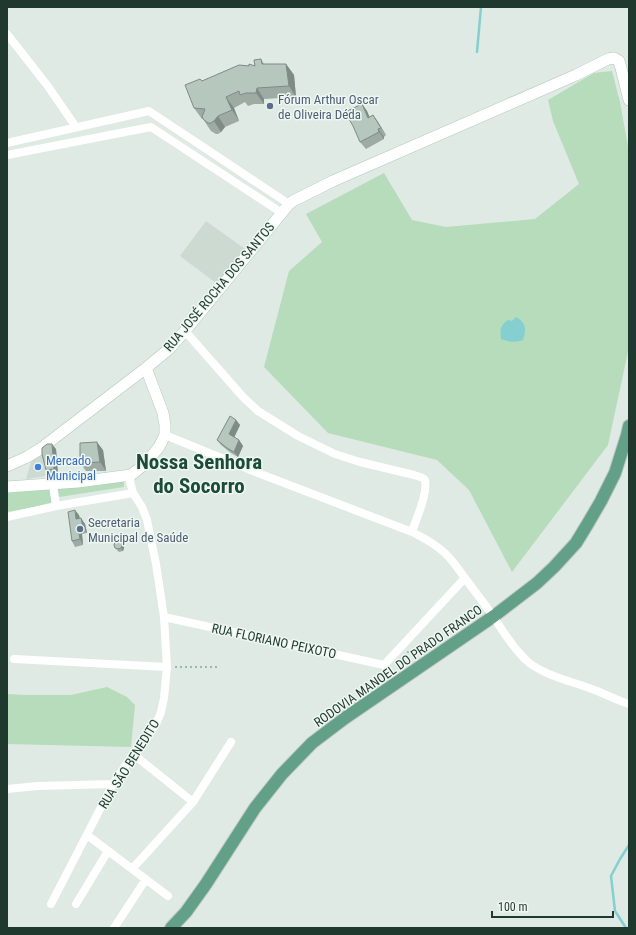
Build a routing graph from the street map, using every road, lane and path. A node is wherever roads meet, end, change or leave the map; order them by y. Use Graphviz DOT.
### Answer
graph roads {
  1 [pos="7,34"];
  2 [pos="629,100"];
  3 [pos="76,128"];
  4 [pos="7,143"];
  5 [pos="7,155"];
  6 [pos="285,208"];
  7 [pos="185,331"];
  8 [pos="146,368"];
  9 [pos="629,426"];
  10 [pos="165,435"];
  11 [pos="7,466"];
  12 [pos="130,475"];
  13 [pos="52,484"];
  14 [pos="7,488"];
  15 [pos="133,493"];
  16 [pos="56,506"];
  17 [pos="7,517"];
  18 [pos="412,532"];
  19 [pos="465,578"];
  20 [pos="494,616"];
  21 [pos="164,617"];
  22 [pos="441,652"];
  23 [pos="391,658"];
  24 [pos="14,659"];
  25 [pos="167,667"];
  26 [pos="220,667"];
  27 [pos="629,704"];
  28 [pos="231,742"];
  29 [pos="133,754"];
  30 [pos="113,784"];
  31 [pos="7,789"];
  32 [pos="193,802"];
  33 [pos="87,835"];
  34 [pos="108,851"];
  35 [pos="132,869"];
  36 [pos="146,879"];
  37 [pos="168,896"];
  38 [pos="51,904"];
  39 [pos="76,904"];
  40 [pos="114,928"];
  41 [pos="171,928"];
  1 -- 3 [label="street"];
  2 -- 6 [label="street"];
  3 -- 4 [label="street"];
  3 -- 6 [label="street"];
  5 -- 6 [label="street"];
  6 -- 7 [label="street, RUA JOSÉ ROCHA DOS SANTOS"];
  7 -- 8 [label="street, RUA JOSÉ ROCHA DOS SANTOS"];
  7 -- 18 [label="street"];
  8 -- 10 [label="street"];
  8 -- 11 [label="street, RUA JOSÉ ROCHA DOS SANTOS"];
  9 -- 20 [label="main road, RODOVIA MANOEL DO PRADO FRANCO"];
  10 -- 12 [label="street"];
  10 -- 18 [label="street"];
  12 -- 13 [label="street"];
  12 -- 15 [label="street, RUA SÃO BENEDITO"];
  13 -- 14 [label="street"];
  13 -- 16 [label="street"];
  15 -- 16 [label="street"];
  15 -- 21 [label="street, RUA SÃO BENEDITO"];
  16 -- 17 [label="street"];
  18 -- 19 [label="street"];
  19 -- 20 [label="street"];
  19 -- 23 [label="street"];
  20 -- 22 [label="main road, RODOVIA MANOEL DO PRADO FRANCO"];
  20 -- 27 [label="street"];
  21 -- 23 [label="street, RUA FLORIANO PEIXOTO"];
  21 -- 25 [label="street, RUA SÃO BENEDITO"];
  22 -- 23 [label="path"];
  22 -- 41 [label="main road, RODOVIA MANOEL DO PRADO FRANCO"];
  24 -- 25 [label="street"];
  25 -- 26 [label="path"];
  25 -- 29 [label="street, RUA SÃO BENEDITO"];
  28 -- 32 [label="street"];
  29 -- 30 [label="street, RUA SÃO BENEDITO"];
  29 -- 32 [label="street"];
  30 -- 31 [label="street"];
  30 -- 33 [label="street, RUA SÃO BENEDITO"];
  32 -- 35 [label="street"];
  33 -- 34 [label="street"];
  33 -- 38 [label="street, RUA SÃO BENEDITO"];
  34 -- 35 [label="street"];
  34 -- 39 [label="street"];
  35 -- 36 [label="street"];
  36 -- 37 [label="street"];
  36 -- 40 [label="street"];
}
